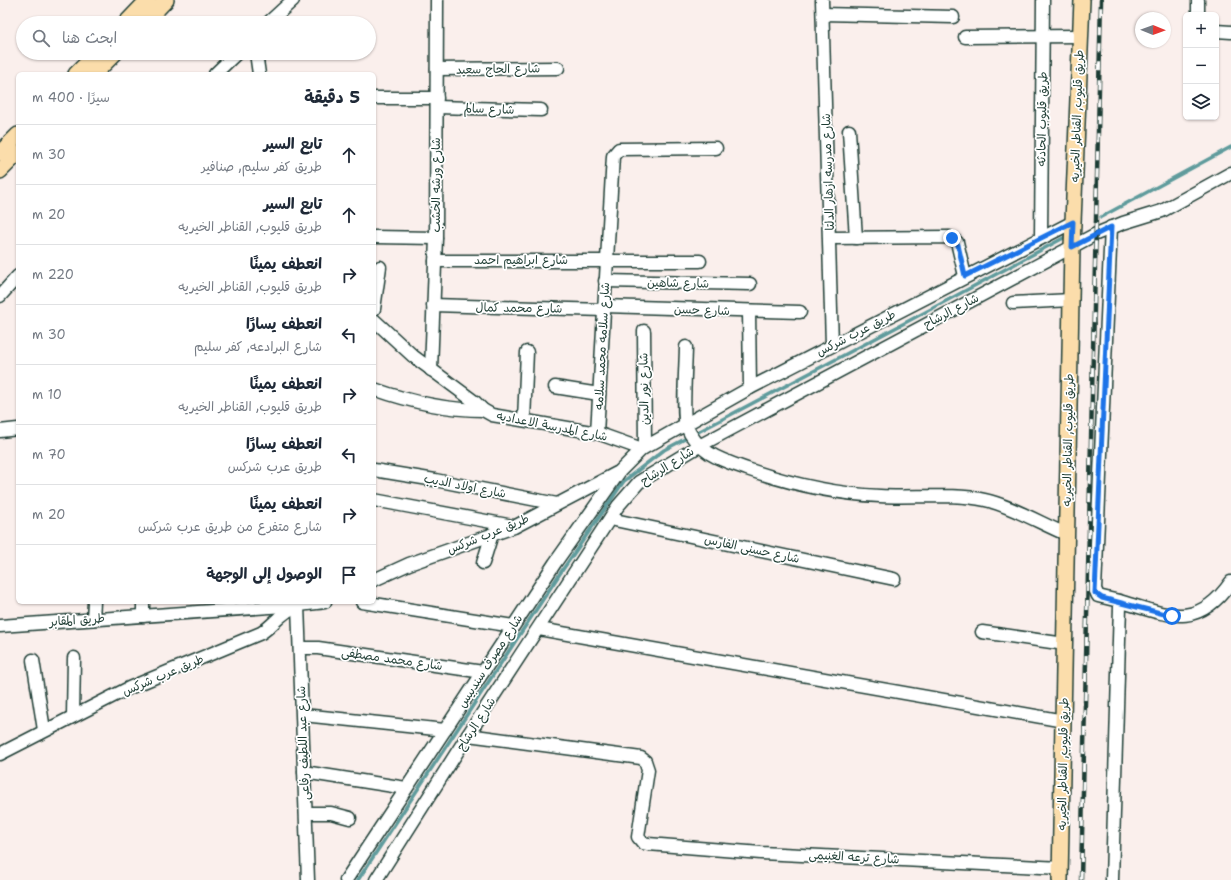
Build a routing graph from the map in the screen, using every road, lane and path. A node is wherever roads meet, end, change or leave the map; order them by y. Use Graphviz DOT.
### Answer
graph roads {
  1 [pos="148,0"];
  2 [pos="166,0"];
  3 [pos="293,0"];
  4 [pos="437,0"];
  5 [pos="822,0"];
  6 [pos="1043,0"];
  7 [pos="1082,0"];
  8 [pos="1198,0"];
  9 [pos="1198,12"];
  10 [pos="823,14"];
  11 [pos="133,16"];
  12 [pos="151,16"];
  13 [pos="276,16"];
  14 [pos="953,17"];
  15 [pos="1219,31"];
  16 [pos="1231,32"];
  17 [pos="1044,36"];
  18 [pos="1080,36"];
  19 [pos="966,37"];
  20 [pos="90,60"];
  21 [pos="108,60"];
  22 [pos="230,60"];
  23 [pos="257,60"];
  24 [pos="558,68"];
  25 [pos="437,69"];
  26 [pos="78,72"];
  27 [pos="96,72"];
  28 [pos="217,72"];
  29 [pos="259,72"];
  30 [pos="376,98"];
  31 [pos="436,103"];
  32 [pos="541,110"];
  33 [pos="850,131"];
  34 [pos="16,137"];
  35 [pos="716,148"];
  36 [pos="0,153"];
  37 [pos="16,155"];
  38 [pos="0,171"];
  39 [pos="1231,173"];
  40 [pos="1073,222"];
  41 [pos="1111,227"];
  42 [pos="376,237"];
  43 [pos="436,238"];
  44 [pos="830,238"];
  45 [pos="856,238"];
  46 [pos="1041,238"];
  47 [pos="1072,247"];
  48 [pos="435,260"];
  49 [pos="607,260"];
  50 [pos="700,261"];
  51 [pos="380,267"];
  52 [pos="965,276"];
  53 [pos="16,278"];
  54 [pos="606,281"];
  55 [pos="750,284"];
  56 [pos="376,295"];
  57 [pos="0,296"];
  58 [pos="1071,300"];
  59 [pos="1013,303"];
  60 [pos="433,305"];
  61 [pos="604,308"];
  62 [pos="749,311"];
  63 [pos="800,312"];
  64 [pos="376,322"];
  65 [pos="644,331"];
  66 [pos="832,345"];
  67 [pos="686,347"];
  68 [pos="527,352"];
  69 [pos="431,370"];
  70 [pos="555,387"];
  71 [pos="750,388"];
  72 [pos="376,390"];
  73 [pos="599,394"];
  74 [pos="483,410"];
  75 [pos="524,420"];
  76 [pos="685,424"];
  77 [pos="16,429"];
  78 [pos="0,431"];
  79 [pos="597,433"];
  80 [pos="699,446"];
  81 [pos="644,448"];
  82 [pos="376,470"];
  83 [pos="620,471"];
  84 [pos="376,500"];
  85 [pos="557,504"];
  86 [pos="610,519"];
  87 [pos="514,526"];
  88 [pos="492,534"];
  89 [pos="1066,534"];
  90 [pos="483,563"];
  91 [pos="376,579"];
  92 [pos="894,579"];
  93 [pos="1231,582"];
  94 [pos="1118,601"];
  95 [pos="94,604"];
  96 [pos="143,604"];
  97 [pos="262,604"];
  98 [pos="311,604"];
  99 [pos="375,604"];
  100 [pos="298,605"];
  101 [pos="214,606"];
  102 [pos="143,616"];
  103 [pos="94,619"];
  104 [pos="0,626"];
  105 [pos="513,626"];
  106 [pos="539,628"];
  107 [pos="982,632"];
  108 [pos="1065,644"];
  109 [pos="300,648"];
  110 [pos="74,658"];
  111 [pos="33,660"];
  112 [pos="483,672"];
  113 [pos="302,715"];
  114 [pos="73,716"];
  115 [pos="1064,721"];
  116 [pos="44,730"];
  117 [pos="445,730"];
  118 [pos="468,735"];
  119 [pos="0,753"];
  120 [pos="304,772"];
  121 [pos="406,788"];
  122 [pos="306,813"];
  123 [pos="350,818"];
  124 [pos="1061,874"];
  125 [pos="308,880"];
  126 [pos="346,880"];
  127 [pos="376,880"];
  128 [pos="1112,880"];
  1 -- 11 [label="main road"];
  2 -- 12 [label="main road"];
  3 -- 13 [label="street"];
  4 -- 25 [label="street, شارع ورشه الخشب"];
  5 -- 10 [label="street, شارع مدرسه ازهار الدلتا"];
  6 -- 17 [label="street, طريق قليوب الحادثه"];
  7 -- 18 [label="main road, طريق قليوب, القناطر الخيريه"];
  8 -- 9 [label="street"];
  10 -- 14 [label="street"];
  10 -- 44 [label="street, شارع مدرسه ازهار الدلتا"];
  15 -- 16 [label="street"];
  17 -- 18 [label="street"];
  17 -- 19 [label="street"];
  17 -- 46 [label="street, طريق قليوب الحادثه"];
  18 -- 40 [label="main road, طريق قليوب, القناطر الخيريه"];
  20 -- 26 [label="main road"];
  21 -- 27 [label="main road"];
  22 -- 28 [label="street"];
  23 -- 29 [label="street"];
  24 -- 25 [label="street, شارع الحاج سعيد"];
  25 -- 31 [label="street, شارع ورشه الخشب"];
  30 -- 31 [label="street, شارع سالم"];
  31 -- 32 [label="street, شارع سالم"];
  31 -- 43 [label="street, شارع ورشه الخشب"];
  33 -- 45 [label="street"];
  34 -- 36 [label="main road"];
  35 -- 49 [label="street, شارع سلامه محمد سلامه"];
  37 -- 38 [label="main road"];
  39 -- 41 [label="street, شارع الرشاح"];
  40 -- 46 [label="street, طريق عرب شركس"];
  40 -- 47 [label="main road, طريق قليوب, القناطر الخيريه"];
  41 -- 47 [label="street, شارع الرشاح"];
  41 -- 94 [label="street"];
  42 -- 43 [label="street"];
  43 -- 48 [label="street, شارع ورشه الخشب"];
  44 -- 45 [label="street"];
  44 -- 66 [label="street, شارع مدرسه ازهار الدلتا"];
  45 -- 52 [label="street"];
  46 -- 52 [label="street, طريق عرب شركس"];
  47 -- 58 [label="main road, طريق قليوب, القناطر الخيريه"];
  47 -- 80 [label="street, شارع الرشاح"];
  48 -- 49 [label="street, شارع ابراهيم احمد"];
  48 -- 60 [label="street, شارع ورشه الخشب"];
  49 -- 50 [label="street, شارع ابراهيم احمد"];
  49 -- 54 [label="street, شارع سلامه محمد سلامه"];
  51 -- 56 [label="street"];
  52 -- 66 [label="street, طريق عرب شركس"];
  53 -- 57 [label="street"];
  54 -- 55 [label="street, شارع شاهين"];
  54 -- 61 [label="street, شارع سلامه محمد سلامه"];
  58 -- 59 [label="street"];
  58 -- 89 [label="main road, طريق قليوب, القناطر الخيريه"];
  60 -- 61 [label="street, شارع محمد كمال"];
  60 -- 69 [label="street, شارع ورشه الخشب"];
  61 -- 62 [label="street, شارع حسن"];
  61 -- 73 [label="street, شارع سلامه محمد سلامه"];
  62 -- 63 [label="street, شارع حسن"];
  62 -- 71 [label="street"];
  64 -- 69 [label="street, شارع المدرسة الاعداديه"];
  65 -- 81 [label="street, شارع نور الدين"];
  66 -- 71 [label="street, طريق عرب شركس"];
  67 -- 76 [label="street"];
  68 -- 75 [label="street"];
  69 -- 74 [label="street, شارع المدرسة الاعداديه"];
  70 -- 73 [label="street"];
  71 -- 76 [label="street, طريق عرب شركس"];
  72 -- 74 [label="street"];
  73 -- 79 [label="street, شارع سلامه محمد سلامه"];
  74 -- 75 [label="street, شارع المدرسة الاعداديه"];
  75 -- 79 [label="street, شارع المدرسة الاعداديه"];
  76 -- 80 [label="street"];
  76 -- 81 [label="street, طريق عرب شركس"];
  77 -- 78 [label="street"];
  79 -- 81 [label="street, شارع المدرسة الاعداديه"];
  80 -- 86 [label="street, شارع الرشاح"];
  80 -- 89 [label="street"];
  81 -- 83 [label="street, شارع مصرف سندبيس"];
  82 -- 85 [label="street, شارع اولاد الديب"];
  83 -- 85 [label="street, طريق عرب شركس"];
  83 -- 105 [label="street, شارع مصرف سندبيس"];
  84 -- 87 [label="street"];
  85 -- 87 [label="street, طريق عرب شركس"];
  86 -- 92 [label="street, شارع حسنى الفارس"];
  86 -- 106 [label="street, شارع الرشاح"];
  87 -- 88 [label="street, طريق عرب شركس"];
  88 -- 90 [label="street"];
  88 -- 91 [label="street, طريق عرب شركس"];
  89 -- 108 [label="main road, طريق قليوب, القناطر الخيريه"];
  93 -- 94 [label="street"];
  94 -- 128 [label="street"];
  95 -- 103 [label="street"];
  96 -- 102 [label="street"];
  97 -- 100 [label="street, طريق المقابر"];
  97 -- 101 [label="street, طريق المقابر"];
  98 -- 100 [label="street"];
  99 -- 105 [label="street"];
  100 -- 109 [label="street, شارع عبد اللطيف رفاعى"];
  100 -- 114 [label="street, طريق عرب شركس"];
  101 -- 102 [label="street, طريق المقابر"];
  102 -- 103 [label="street, طريق المقابر"];
  103 -- 104 [label="street, طريق المقابر"];
  105 -- 112 [label="street, شارع مصرف سندبيس"];
  106 -- 115 [label="street"];
  106 -- 118 [label="street, شارع الرشاح"];
  107 -- 108 [label="street"];
  108 -- 115 [label="main road, طريق قليوب, القناطر الخيريه"];
  109 -- 112 [label="street, شارع محمد مصطفى"];
  109 -- 113 [label="street, شارع عبد اللطيف رفاعى"];
  110 -- 114 [label="street"];
  111 -- 116 [label="street"];
  112 -- 117 [label="street, شارع مصرف سندبيس"];
  113 -- 117 [label="street"];
  113 -- 120 [label="street, شارع عبد اللطيف رفاعى"];
  114 -- 116 [label="street, طريق عرب شركس"];
  115 -- 124 [label="main road, طريق قليوب, القناطر الخيريه"];
  116 -- 119 [label="street, طريق عرب شركس"];
  117 -- 121 [label="street, شارع مصرف سندبيس"];
  118 -- 124 [label="street, شارع ترعه الغنيمى"];
  118 -- 127 [label="street, شارع الرشاح"];
  120 -- 121 [label="street"];
  120 -- 122 [label="street, شارع عبد اللطيف رفاعى"];
  121 -- 126 [label="street, شارع مصرف سندبيس"];
  122 -- 123 [label="street"];
  122 -- 125 [label="street, شارع عبد اللطيف رفاعى"];
}
